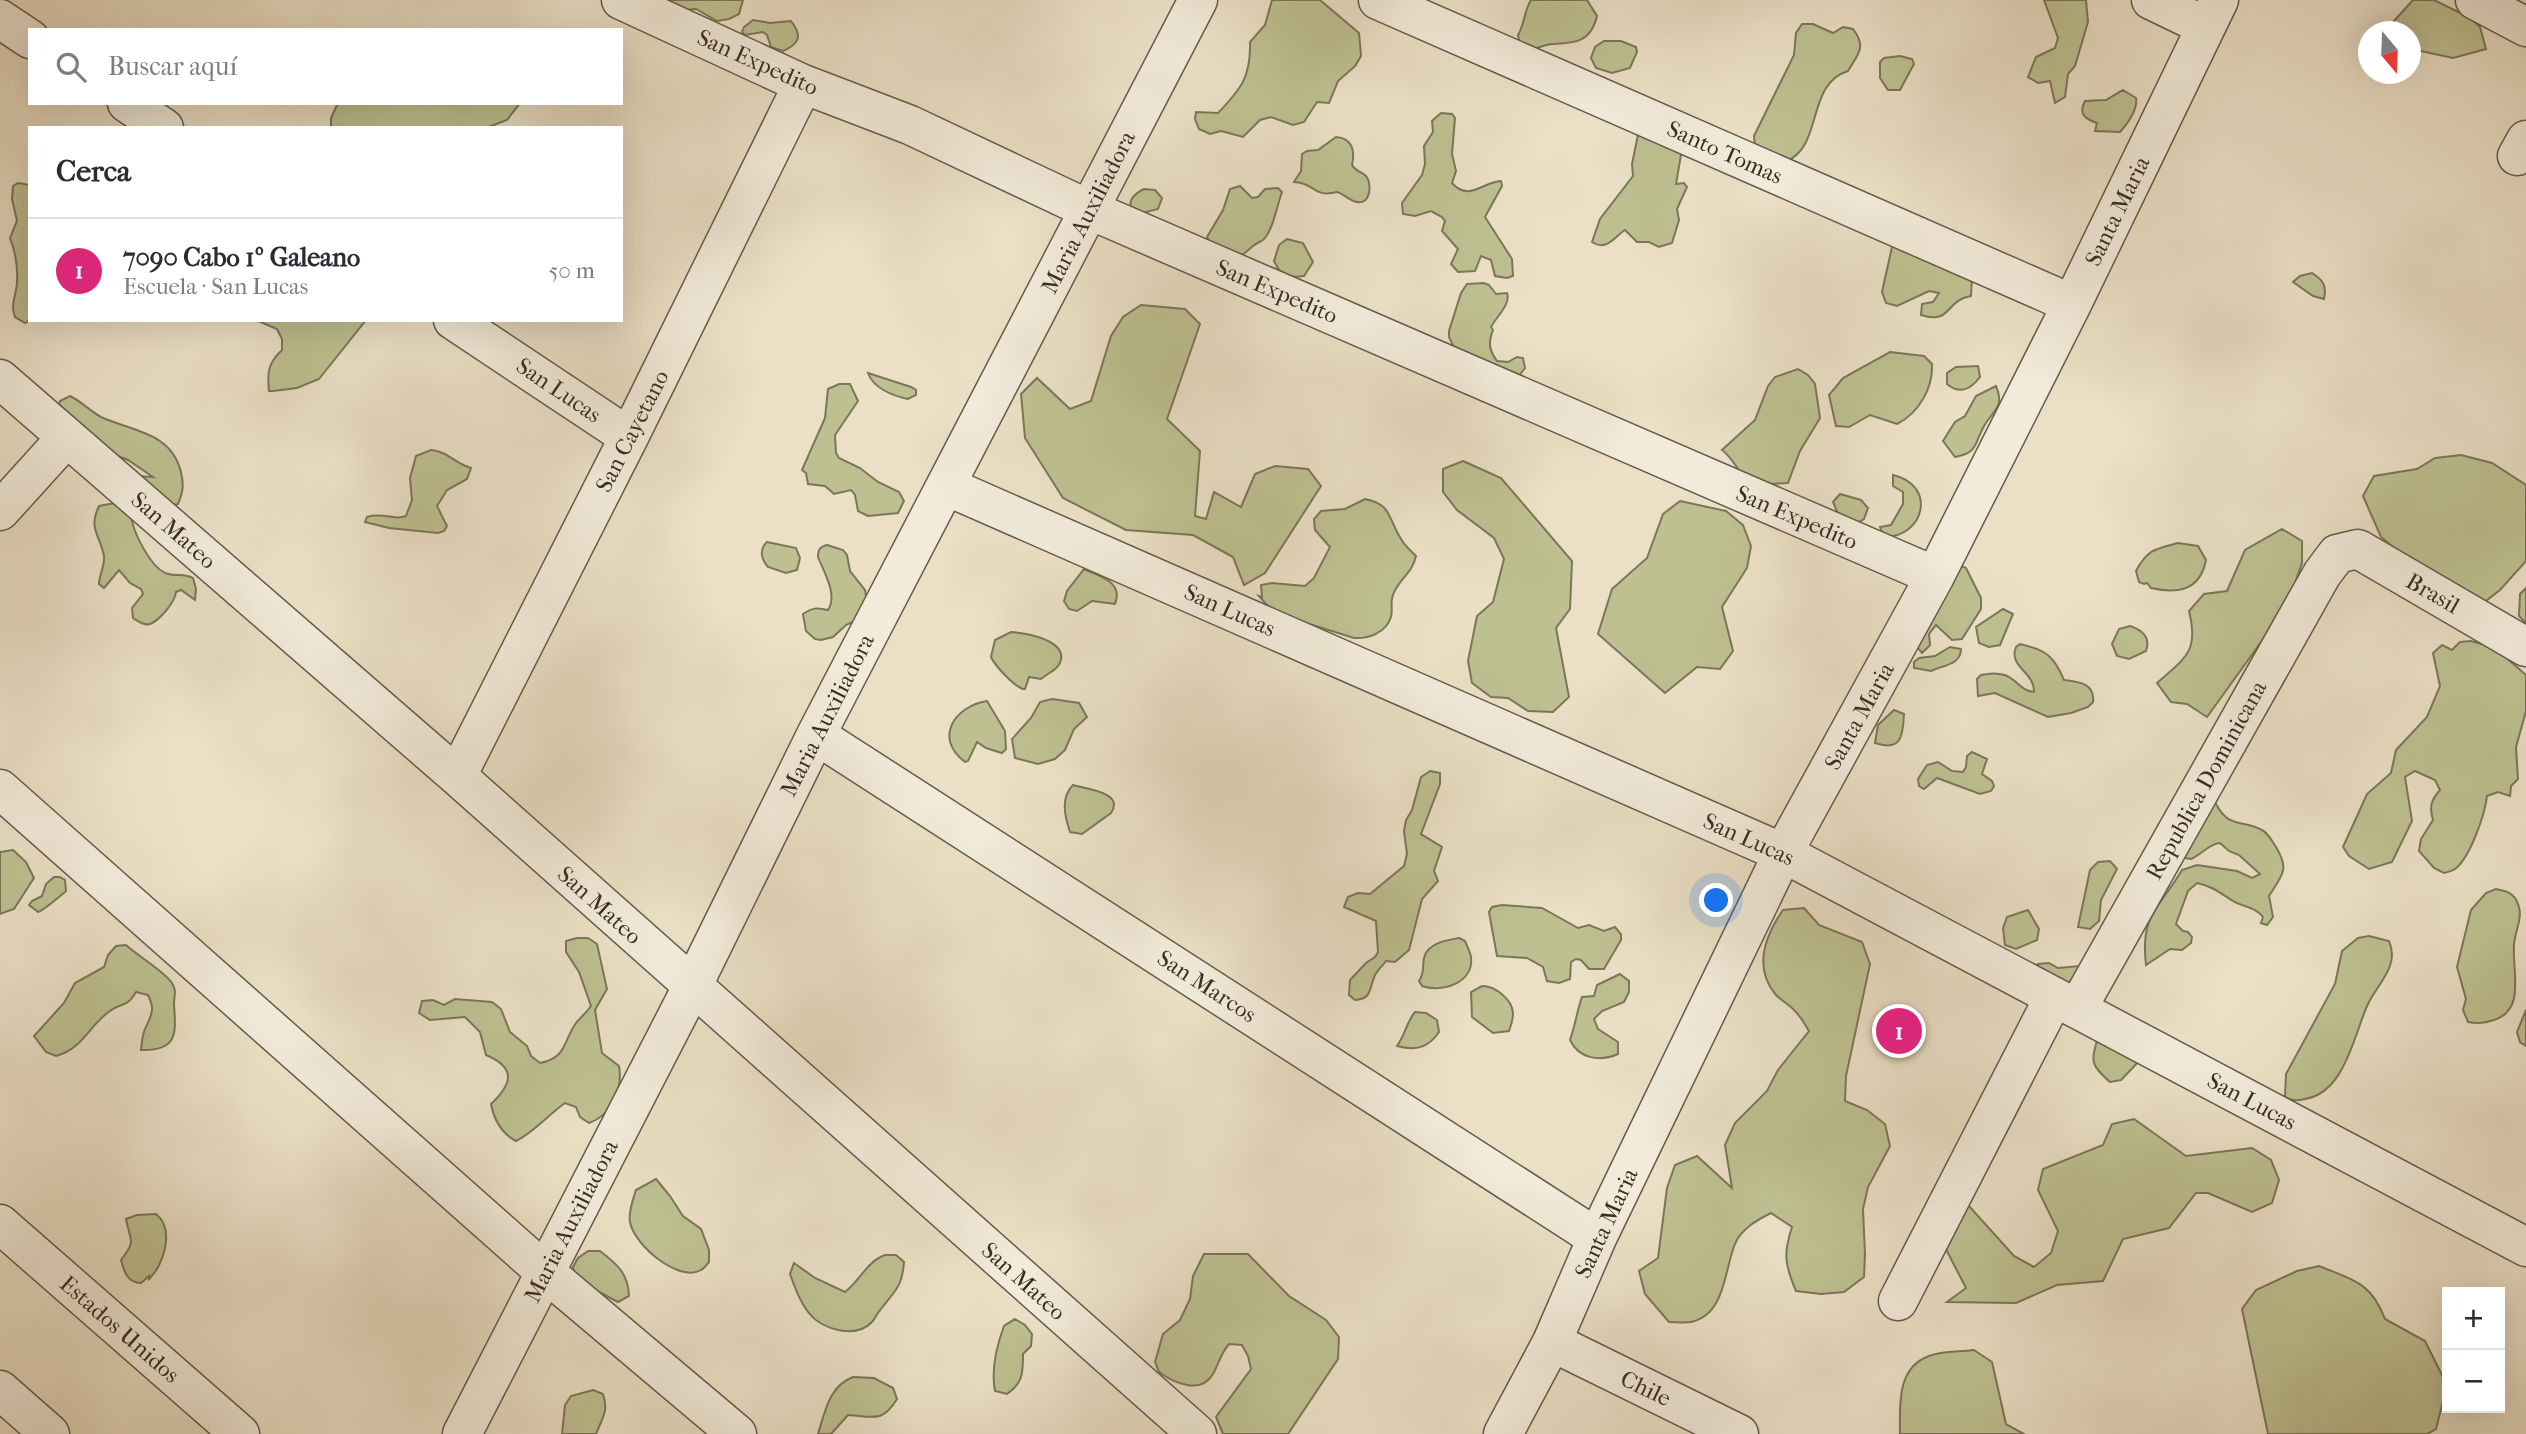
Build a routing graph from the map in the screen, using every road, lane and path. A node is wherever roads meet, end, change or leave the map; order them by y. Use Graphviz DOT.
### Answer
graph roads {
  1 [pos="621,0"];
  2 [pos="1198,0"];
  3 [pos="1378,0"];
  4 [pos="2151,0"];
  5 [pos="2475,0"];
  6 [pos="2212,13"];
  7 [pos="0,19"];
  8 [pos="2526,27"];
  9 [pos="28,38"];
  10 [pos="803,83"];
  11 [pos="130,105"];
  12 [pos="160,126"];
  13 [pos="1090,210"];
  14 [pos="2072,304"];
  15 [pos="456,322"];
  16 [pos="0,379"];
  17 [pos="67,437"];
  18 [pos="629,437"];
  19 [pos="946,486"];
  20 [pos="0,511"];
  21 [pos="2337,554"];
  22 [pos="1935,576"];
  23 [pos="2526,647"];
  24 [pos="816,735"];
  25 [pos="457,776"];
  26 [pos="0,789"];
  27 [pos="1783,853"];
  28 [pos="692,987"];
  29 [pos="2066,1003"];
  30 [pos="5,1237"];
  31 [pos="1597,1238"];
  32 [pos="2526,1247"];
  33 [pos="545,1272"];
  34 [pos="1898,1301"];
  35 [pos="1552,1342"];
  36 [pos="0,1390"];
  37 [pos="50,1434"];
  38 [pos="240,1434"];
  39 [pos="462,1434"];
  40 [pos="737,1434"];
  41 [pos="1197,1434"];
  42 [pos="1503,1434"];
  43 [pos="1739,1434"];
  1 -- 10 [label="street, San Expedito"];
  2 -- 13 [label="street, Maria Auxiliadora"];
  3 -- 14 [label="street, Santo Tomas"];
  4 -- 6 [label="street"];
  5 -- 8 [label="street"];
  6 -- 14 [label="street, Santa Maria"];
  7 -- 9 [label="street"];
  10 -- 13 [label="street, San Expedito"];
  10 -- 18 [label="street, San Cayetano"];
  11 -- 12 [label="street"];
  13 -- 19 [label="street, Maria Auxiliadora"];
  13 -- 22 [label="street, San Expedito"];
  14 -- 22 [label="street, Santa Maria"];
  15 -- 18 [label="street, San Lucas"];
  16 -- 17 [label="street, San Mateo"];
  17 -- 20 [label="street"];
  17 -- 25 [label="street, San Mateo"];
  18 -- 25 [label="street, San Cayetano"];
  19 -- 24 [label="street, Maria Auxiliadora"];
  19 -- 27 [label="street, San Lucas"];
  21 -- 23 [label="street, Brasil"];
  21 -- 29 [label="street, Republica Dominicana"];
  22 -- 27 [label="street, Santa Maria"];
  24 -- 28 [label="street, Maria Auxiliadora"];
  24 -- 31 [label="street, San Marcos"];
  25 -- 28 [label="street, San Mateo"];
  26 -- 33 [label="street"];
  27 -- 29 [label="street, San Lucas"];
  27 -- 31 [label="street, Santa Maria"];
  28 -- 33 [label="street, Maria Auxiliadora"];
  28 -- 41 [label="street, San Mateo"];
  29 -- 32 [label="street, San Lucas"];
  29 -- 34 [label="street, Republica Dominicana"];
  30 -- 38 [label="street, Estados Unidos"];
  31 -- 35 [label="street, Santa Maria"];
  33 -- 39 [label="street, Maria Auxiliadora"];
  33 -- 40 [label="street"];
  35 -- 42 [label="street, Santa Maria"];
  35 -- 43 [label="street, Chile"];
  36 -- 37 [label="street"];
}
